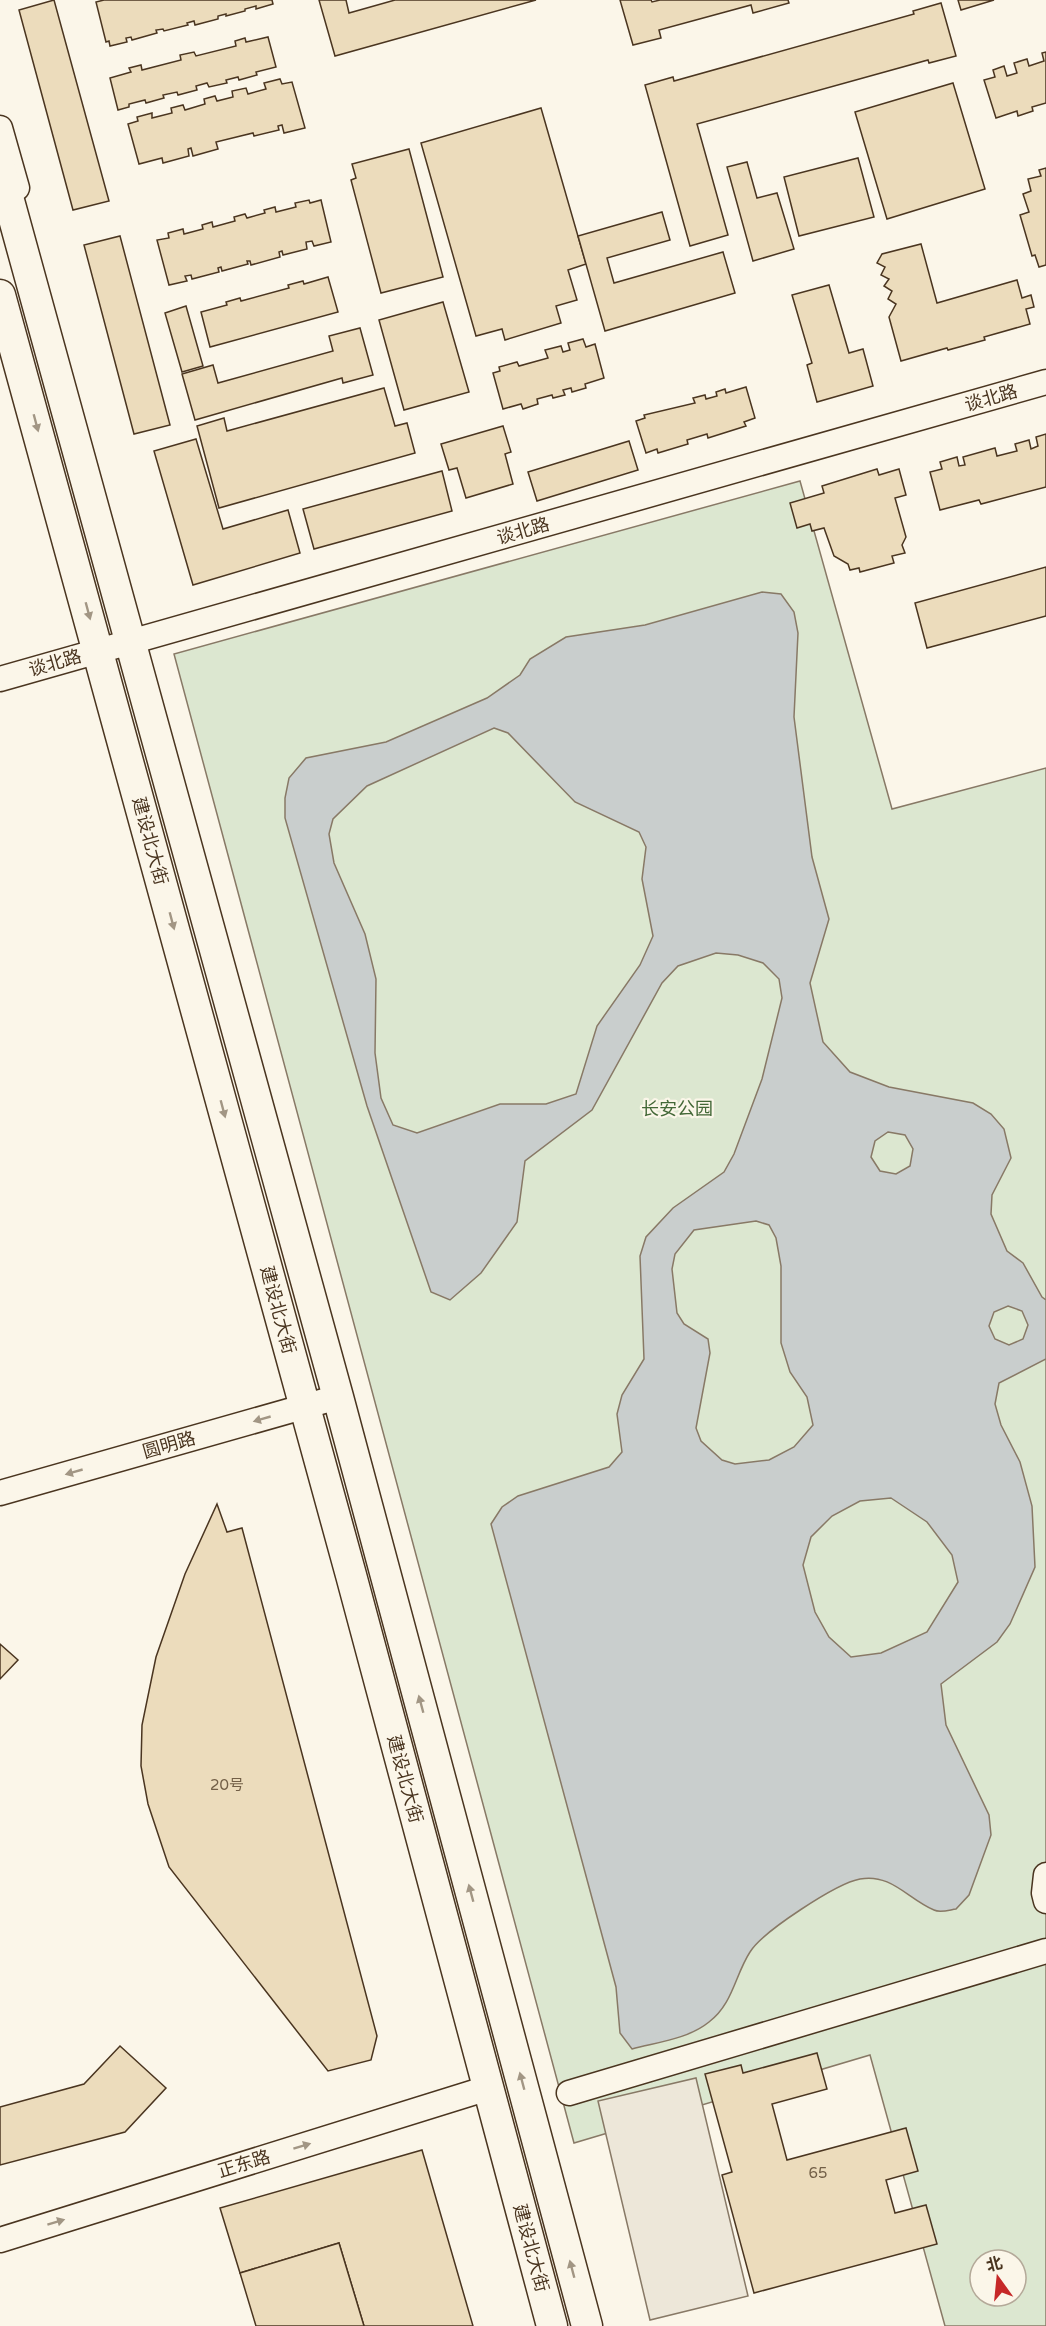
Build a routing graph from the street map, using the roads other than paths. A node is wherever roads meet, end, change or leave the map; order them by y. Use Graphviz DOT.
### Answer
graph roads {
  1 [pos="0,128"];
  2 [pos="0,168"];
  3 [pos="0,295"];
  4 [pos="0,326"];
  5 [pos="53,357"];
  6 [pos="21,367"];
  7 [pos="1046,382"];
  8 [pos="131,642"];
  9 [pos="99,651"];
  10 [pos="0,679"];
  11 [pos="338,1397"];
  12 [pos="305,1406"];
  13 [pos="0,1493"];
  14 [pos="1046,1875"];
  15 [pos="1046,1901"];
  16 [pos="1046,1951"];
  17 [pos="488,2088"];
  18 [pos="569,2093"];
  19 [pos="0,2240"];
  20 [pos="552,2326"];
  21 [pos="587,2326"];
  1 -- 5 [label="street"];
  2 -- 5 [label="main road, 建设北大街"];
  3 -- 6 [label="main road, 建设北大街"];
  4 -- 6 [label="street"];
  5 -- 8 [label="main road, 建设北大街"];
  6 -- 9 [label="main road, 建设北大街, one-way"];
  7 -- 8 [label="street, 谈北路"];
  8 -- 9 [label="street, 谈北路"];
  8 -- 11 [label="main road, 建设北大街"];
  9 -- 10 [label="street, 谈北路"];
  9 -- 12 [label="main road, 建设北大街, one-way"];
  11 -- 12 [label="street, 圆明路"];
  21 -- 11 [label="main road, 建设北大街, one-way"];
  12 -- 13 [label="street, 圆明路, one-way"];
  12 -- 17 [label="main road, 建设北大街"];
  14 -- 15 [label="street"];
  16 -- 18 [label="street"];
  19 -- 17 [label="street, 正东路, one-way"];
  17 -- 20 [label="main road, 建设北大街"];
}
